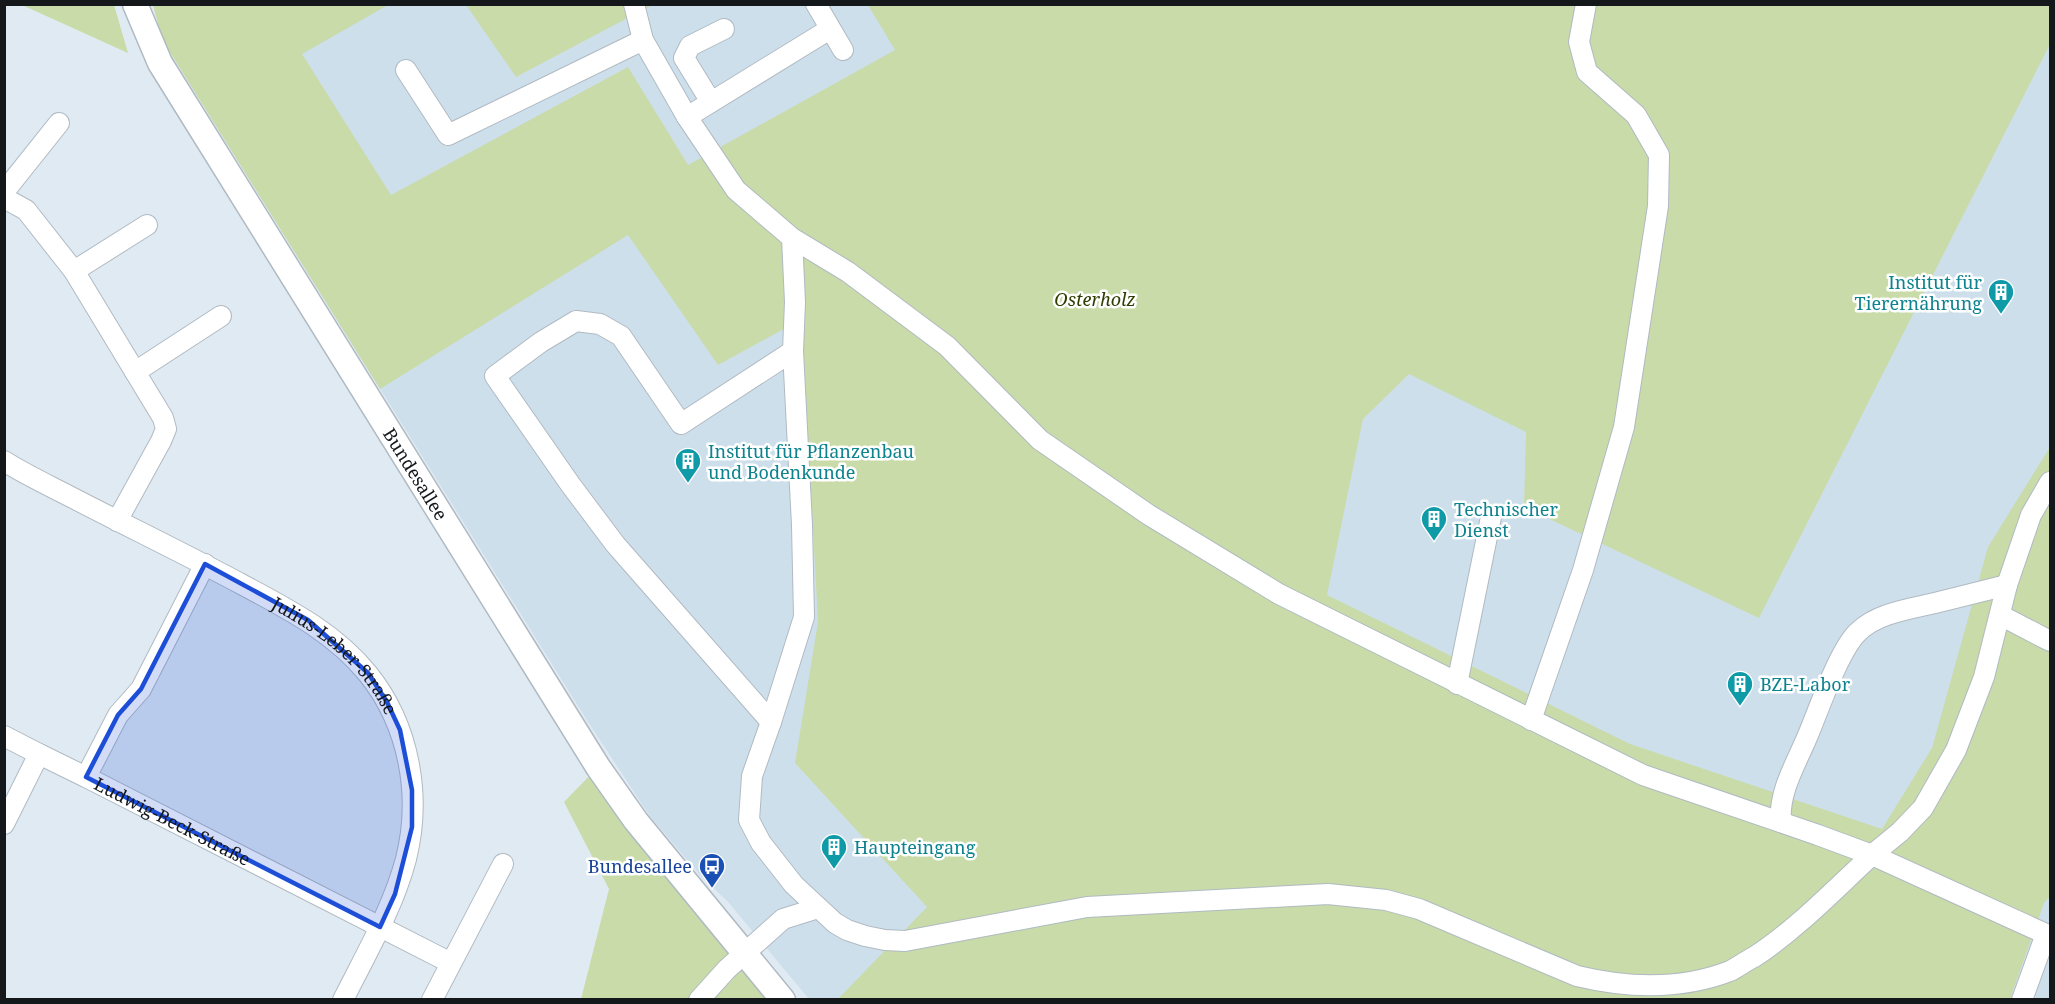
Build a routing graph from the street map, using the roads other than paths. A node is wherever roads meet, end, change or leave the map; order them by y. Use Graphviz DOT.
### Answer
graph roads {
  1 [pos="135,4"];
  2 [pos="634,4"];
  3 [pos="816,4"];
  4 [pos="1586,4"];
  5 [pos="724,29"];
  6 [pos="830,29"];
  7 [pos="643,40"];
  8 [pos="843,51"];
  9 [pos="406,70"];
  10 [pos="711,102"];
  11 [pos="687,117"];
  12 [pos="59,123"];
  13 [pos="4,192"];
  14 [pos="4,198"];
  15 [pos="147,225"];
  16 [pos="792,238"];
  17 [pos="74,271"];
  18 [pos="221,316"];
  19 [pos="793,351"];
  20 [pos="135,372"];
  21 [pos="4,461"];
  22 [pos="2050,482"];
  23 [pos="1491,517"];
  24 [pos="117,521"];
  25 [pos="204,564"];
  26 [pos="2007,585"];
  27 [pos="2000,615"];
  28 [pos="2050,641"];
  29 [pos="1457,684"];
  30 [pos="1531,720"];
  31 [pos="771,722"];
  32 [pos="4,736"];
  33 [pos="39,753"];
  34 [pos="86,777"];
  35 [pos="1781,822"];
  36 [pos="4,824"];
  37 [pos="1872,855"];
  38 [pos="503,864"];
  39 [pos="794,885"];
  40 [pos="818,909"];
  41 [pos="783,919"];
  42 [pos="380,927"];
  43 [pos="2048,931"];
  44 [pos="745,954"];
  45 [pos="451,963"];
  46 [pos="343,999"];
  47 [pos="432,999"];
  48 [pos="699,999"];
  49 [pos="783,999"];
  50 [pos="2022,999"];
  1 -- 44 [label="main road, Bundesallee"];
  2 -- 7 [label="street"];
  3 -- 6 [label="street"];
  4 -- 30 [label="street"];
  5 -- 10 [label="street"];
  6 -- 8 [label="street"];
  6 -- 10 [label="street"];
  7 -- 9 [label="street"];
  7 -- 11 [label="street"];
  10 -- 11 [label="street"];
  11 -- 16 [label="street"];
  12 -- 13 [label="street"];
  14 -- 17 [label="street"];
  15 -- 17 [label="street"];
  16 -- 19 [label="street"];
  16 -- 29 [label="street"];
  17 -- 20 [label="street"];
  18 -- 20 [label="street"];
  19 -- 31 [label="street"];
  19 -- 31 [label="street"];
  20 -- 24 [label="street"];
  21 -- 24 [label="street, Julius-Leber-Straße"];
  22 -- 26 [label="street"];
  23 -- 29 [label="street"];
  24 -- 25 [label="street, Julius-Leber-Straße"];
  25 -- 34 [label="street, Ludwig-Beck-Straße"];
  25 -- 42 [label="street, Julius-Leber-Straße"];
  26 -- 27 [label="street"];
  26 -- 35 [label="street"];
  27 -- 28 [label="street"];
  27 -- 37 [label="street"];
  29 -- 30 [label="street"];
  30 -- 35 [label="street"];
  31 -- 39 [label="street"];
  32 -- 33 [label="street"];
  33 -- 34 [label="street"];
  33 -- 36 [label="street"];
  34 -- 42 [label="street, Ludwig-Beck-Straße"];
  35 -- 37 [label="street"];
  37 -- 40 [label="street"];
  37 -- 43 [label="street"];
  38 -- 45 [label="street"];
  39 -- 40 [label="street"];
  39 -- 41 [label="street"];
  40 -- 41 [label="street"];
  41 -- 44 [label="street"];
  42 -- 45 [label="street, Ludwig-Beck-Straße"];
  42 -- 46 [label="street, Julius-Leber-Straße"];
  43 -- 50 [label="street"];
  44 -- 48 [label="street"];
  44 -- 49 [label="main road, Bundesallee"];
  45 -- 47 [label="street"];
}
